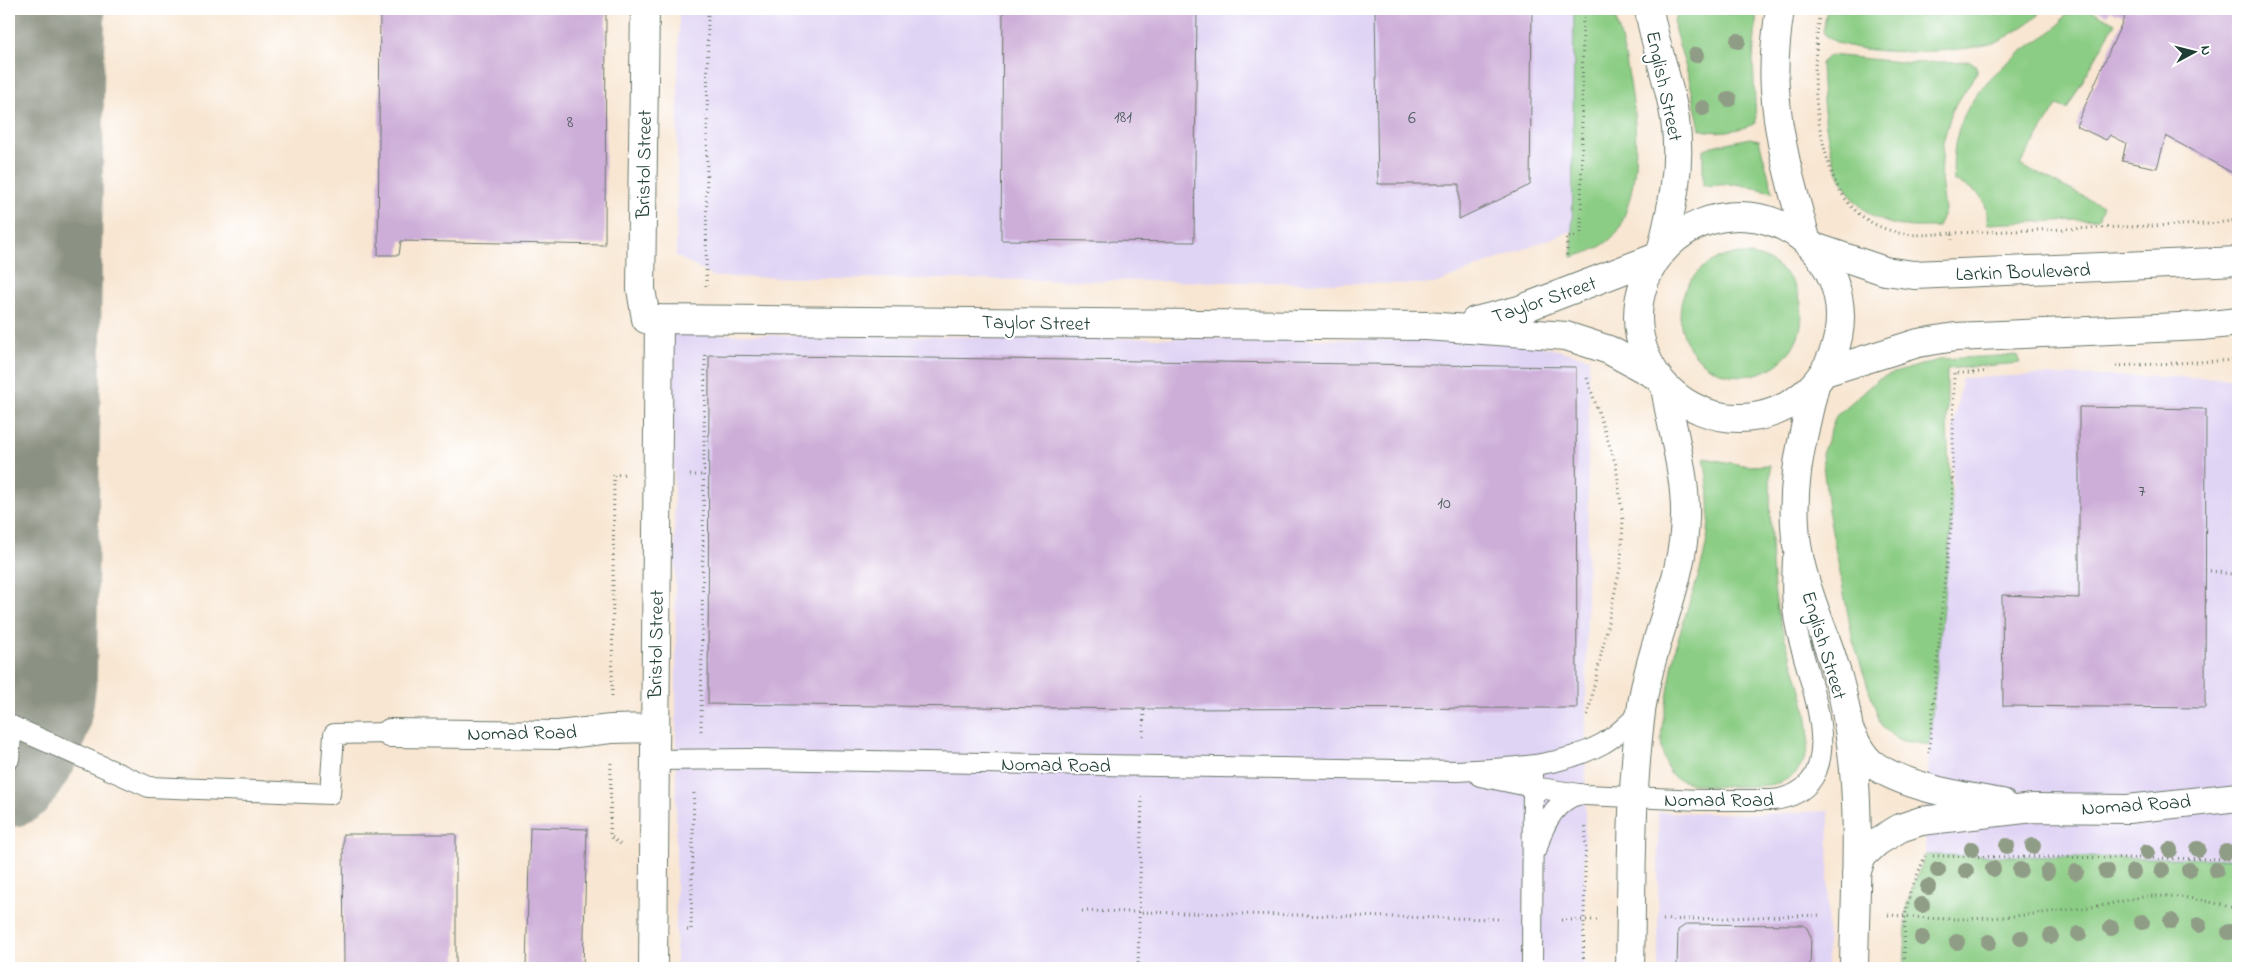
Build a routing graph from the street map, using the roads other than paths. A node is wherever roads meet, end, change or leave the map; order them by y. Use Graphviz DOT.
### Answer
graph roads {
  1 [pos="645,9"];
  2 [pos="1780,9"];
  3 [pos="1653,12"];
  4 [pos="1809,244"];
  5 [pos="1659,254"];
  6 [pos="2238,261"];
  7 [pos="652,319"];
  8 [pos="2238,322"];
  9 [pos="1426,326"];
  10 [pos="1820,378"];
  11 [pos="1660,380"];
  12 [pos="1795,531"];
  13 [pos="1640,712"];
  14 [pos="10,726"];
  15 [pos="654,728"];
  16 [pos="1849,730"];
  17 [pos="390,733"];
  18 [pos="9,759"];
  19 [pos="654,760"];
  20 [pos="1533,765"];
  21 [pos="1458,771"];
  22 [pos="1533,788"];
  23 [pos="1582,794"];
  24 [pos="2238,797"];
  25 [pos="1634,798"];
  26 [pos="2033,808"];
  27 [pos="1532,867"];
  28 [pos="1856,874"];
  29 [pos="653,968"];
  30 [pos="1532,968"];
  31 [pos="1630,968"];
  32 [pos="1854,968"];
  1 -- 7 [label="street, Bristol Street"];
  2 -- 4 [label="street"];
  3 -- 5 [label="street, English Street"];
  4 -- 5 [label="street"];
  4 -- 6 [label="street, Larkin Boulevard"];
  4 -- 10 [label="street, English Street"];
  5 -- 9 [label="street, Taylor Street"];
  5 -- 11 [label="street"];
  7 -- 9 [label="street, Taylor Street"];
  7 -- 15 [label="street, Bristol Street"];
  8 -- 10 [label="street"];
  9 -- 11 [label="street, Taylor Street"];
  10 -- 11 [label="street, Taylor Street"];
  10 -- 12 [label="street, English Street"];
  11 -- 13 [label="street"];
  12 -- 16 [label="street, English Street"];
  12 -- 25 [label="lane, Nomad Road"];
  13 -- 20 [label="lane, Nomad Road"];
  13 -- 25 [label="street"];
  14 -- 17 [label="lane"];
  14 -- 18 [label="lane"];
  15 -- 17 [label="street, Nomad Road"];
  15 -- 19 [label="street, Bristol Street"];
  16 -- 26 [label="street, Nomad Road"];
  16 -- 28 [label="street, English Street"];
  19 -- 21 [label="lane, Nomad Road"];
  19 -- 29 [label="street, Bristol Street"];
  20 -- 21 [label="lane, Nomad Road"];
  20 -- 22 [label="lane"];
  21 -- 22 [label="lane, Nomad Road"];
  22 -- 23 [label="lane, Nomad Road"];
  22 -- 27 [label="lane"];
  23 -- 25 [label="lane, Nomad Road"];
  23 -- 27 [label="lane"];
  24 -- 26 [label="street, Nomad Road"];
  25 -- 31 [label="street"];
  26 -- 28 [label="street, Nomad Road"];
  27 -- 30 [label="lane"];
  28 -- 32 [label="street, English Street"];
}
